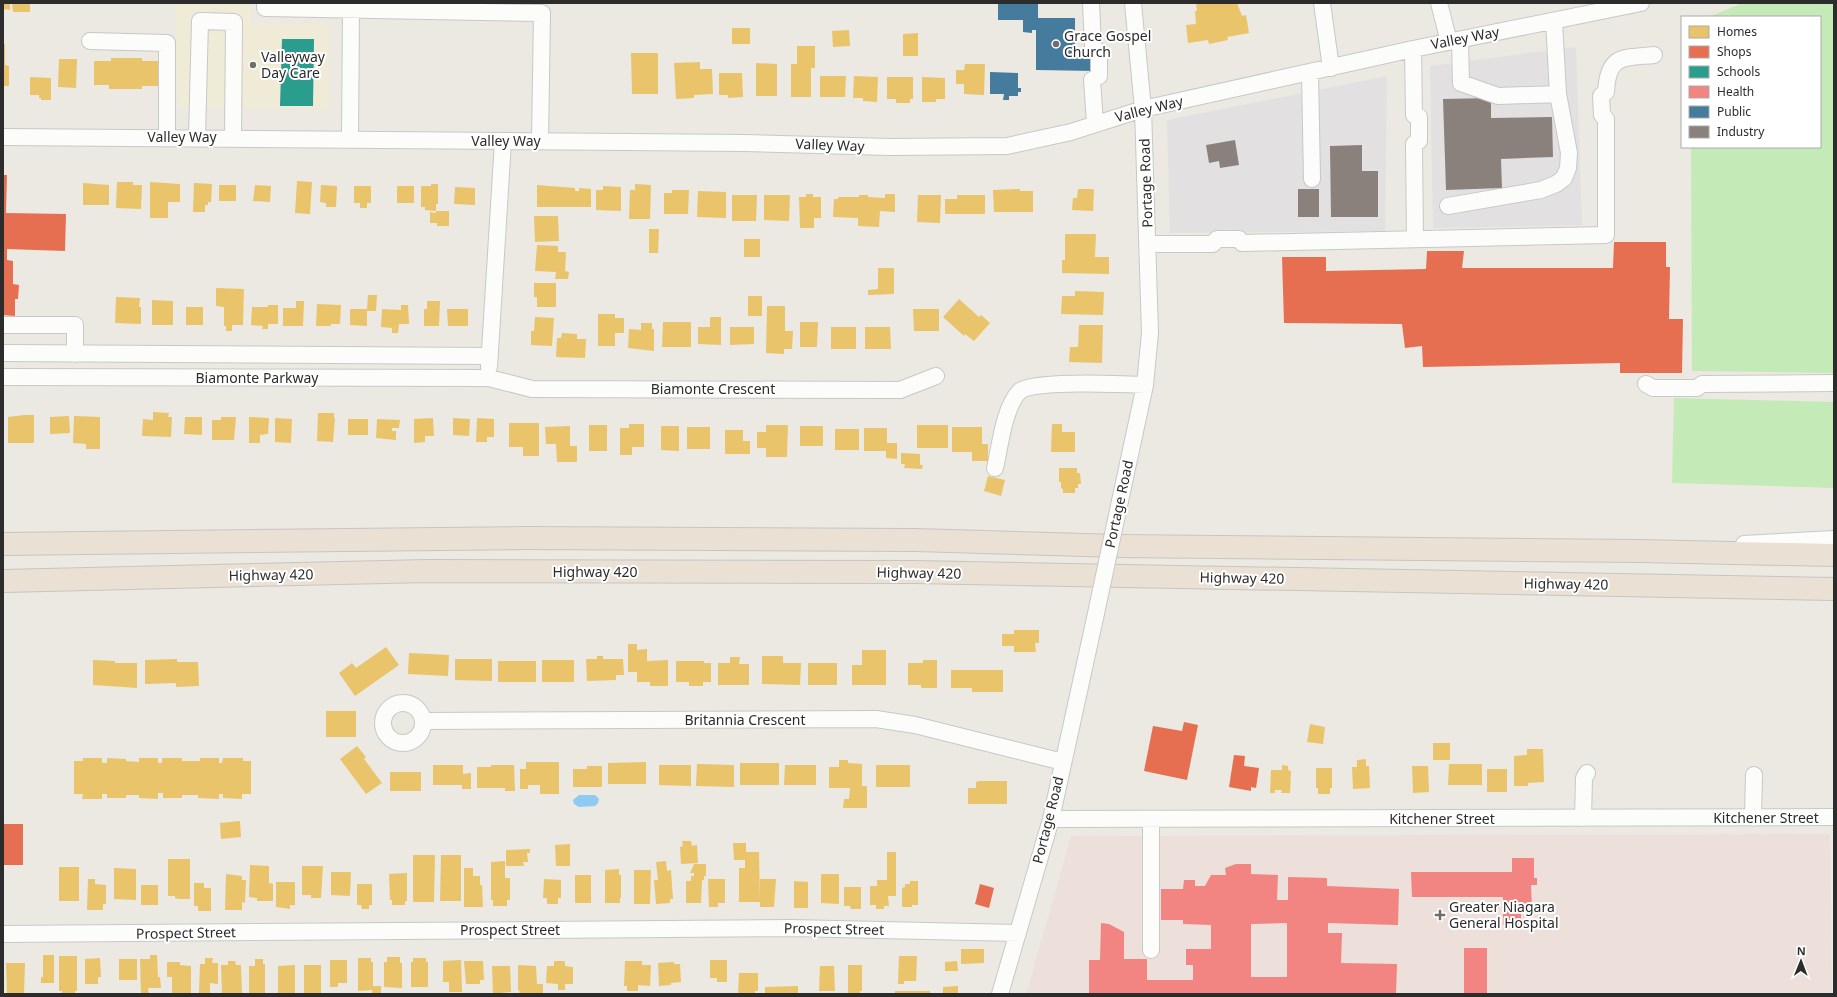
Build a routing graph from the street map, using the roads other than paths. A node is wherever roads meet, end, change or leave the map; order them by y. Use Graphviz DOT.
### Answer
graph roads {
  1 [pos="265,3"];
  2 [pos="1092,3"];
  3 [pos="1133,3"];
  4 [pos="1322,3"];
  5 [pos="1440,3"];
  6 [pos="1641,3"];
  7 [pos="351,10"];
  8 [pos="1554,21"];
  9 [pos="90,41"];
  10 [pos="1454,41"];
  11 [pos="1413,49"];
  12 [pos="1654,55"];
  13 [pos="1331,68"];
  14 [pos="1310,72"];
  15 [pos="1558,94"];
  16 [pos="1143,109"];
  17 [pos="1095,123"];
  18 [pos="3,137"];
  19 [pos="167,137"];
  20 [pos="198,137"];
  21 [pos="233,138"];
  22 [pos="350,139"];
  23 [pos="503,141"];
  24 [pos="540,141"];
  25 [pos="1312,179"];
  26 [pos="1448,206"];
  27 [pos="1415,239"];
  28 [pos="1148,244"];
  29 [pos="3,325"];
  30 [pos="3,353"];
  31 [pos="75,354"];
  32 [pos="490,356"];
  33 [pos="936,376"];
  34 [pos="3,377"];
  35 [pos="488,378"];
  36 [pos="1834,383"];
  37 [pos="1145,384"];
  38 [pos="1643,385"];
  39 [pos="995,468"];
  40 [pos="3,539"];
  41 [pos="1834,539"];
  42 [pos="3,544"];
  43 [pos="27,544"];
  44 [pos="1640,551"];
  45 [pos="1834,555"];
  46 [pos="3,581"];
  47 [pos="1834,589"];
  48 [pos="423,721"];
  49 [pos="1063,762"];
  50 [pos="1591,773"];
  51 [pos="1754,775"];
  52 [pos="1834,817"];
  53 [pos="1589,818"];
  54 [pos="1753,818"];
  55 [pos="1051,819"];
  56 [pos="1151,819"];
  57 [pos="1018,932"];
  58 [pos="3,934"];
  59 [pos="1150,950"];
  60 [pos="1000,994"];
  1 -- 7 [label="street"];
  2 -- 17 [label="street"];
  3 -- 16 [label="street, Portage Road"];
  4 -- 13 [label="street"];
  5 -- 10 [label="street"];
  6 -- 8 [label="street, Valley Way"];
  7 -- 22 [label="street"];
  7 -- 24 [label="street"];
  8 -- 10 [label="street, Valley Way"];
  8 -- 15 [label="street"];
  9 -- 19 [label="street"];
  10 -- 11 [label="street, Valley Way"];
  10 -- 15 [label="street"];
  11 -- 13 [label="street, Valley Way"];
  11 -- 27 [label="street"];
  12 -- 27 [label="street"];
  13 -- 14 [label="street, Valley Way"];
  14 -- 16 [label="street, Valley Way"];
  14 -- 25 [label="street"];
  15 -- 26 [label="street"];
  16 -- 17 [label="street, Valley Way"];
  16 -- 28 [label="street, Portage Road"];
  17 -- 24 [label="street, Valley Way"];
  18 -- 19 [label="street, Valley Way"];
  19 -- 20 [label="street, Valley Way"];
  20 -- 21 [label="street, Valley Way"];
  20 -- 21 [label="street"];
  21 -- 22 [label="street, Valley Way"];
  22 -- 23 [label="street, Valley Way"];
  23 -- 24 [label="street, Valley Way"];
  23 -- 32 [label="street"];
  27 -- 28 [label="street"];
  28 -- 37 [label="street, Portage Road"];
  29 -- 31 [label="street"];
  30 -- 31 [label="street, Biamonte Parkway"];
  31 -- 32 [label="street, Biamonte Parkway"];
  32 -- 35 [label="street"];
  33 -- 35 [label="street, Biamonte Crescent"];
  34 -- 35 [label="street, Biamonte Parkway"];
  36 -- 38 [label="street"];
  37 -- 39 [label="street"];
  37 -- 49 [label="street, Portage Road, bridge"];
  40 -- 43 [label="highway"];
  41 -- 44 [label="street"];
  42 -- 43 [label="highway"];
  43 -- 44 [label="highway"];
  44 -- 45 [label="highway"];
  46 -- 47 [label="highway, Highway 420"];
  48 -- 49 [label="street, Britannia Crescent"];
  49 -- 55 [label="street, Portage Road"];
  50 -- 53 [label="street"];
  51 -- 54 [label="street"];
  52 -- 54 [label="street, Kitchener Street"];
  53 -- 54 [label="street, Kitchener Street"];
  53 -- 56 [label="street, Kitchener Street"];
  55 -- 56 [label="street, Kitchener Street"];
  55 -- 57 [label="street, Portage Road"];
  56 -- 59 [label="street"];
  57 -- 58 [label="street, Prospect Street"];
  57 -- 60 [label="street, Portage Road"];
}
